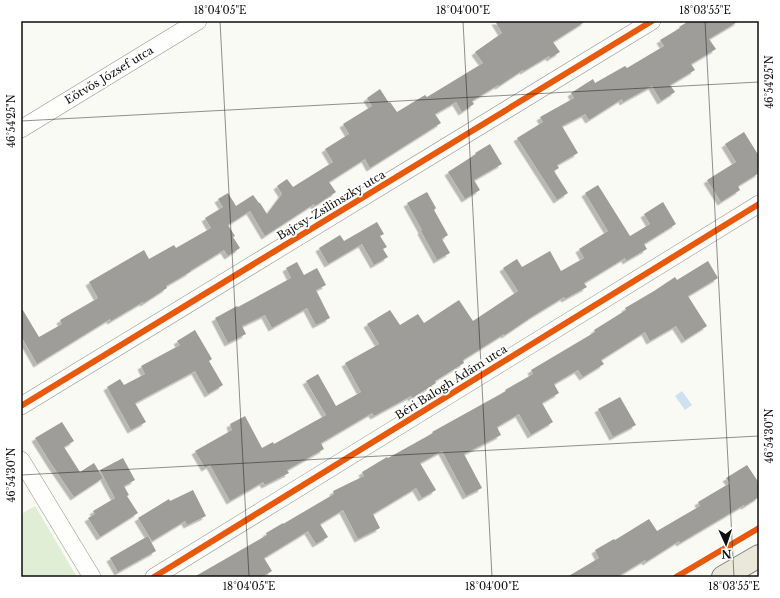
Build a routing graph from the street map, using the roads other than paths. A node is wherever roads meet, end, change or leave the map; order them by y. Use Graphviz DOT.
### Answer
graph roads {
  1 [pos="198,21"];
  2 [pos="652,21"];
  3 [pos="21,129"];
  4 [pos="759,204"];
  5 [pos="21,406"];
  6 [pos="21,460"];
  7 [pos="759,556"];
  8 [pos="92,577"];
  9 [pos="154,577"];
  10 [pos="723,577"];
  1 -- 3 [label="street, Eötvös József utca"];
  2 -- 5 [label="street, Bajcsy-Zsilinszky utca"];
  4 -- 9 [label="street, Béri Balogh Ádám utca"];
  6 -- 8 [label="street"];
  7 -- 10 [label="main road"];
}
